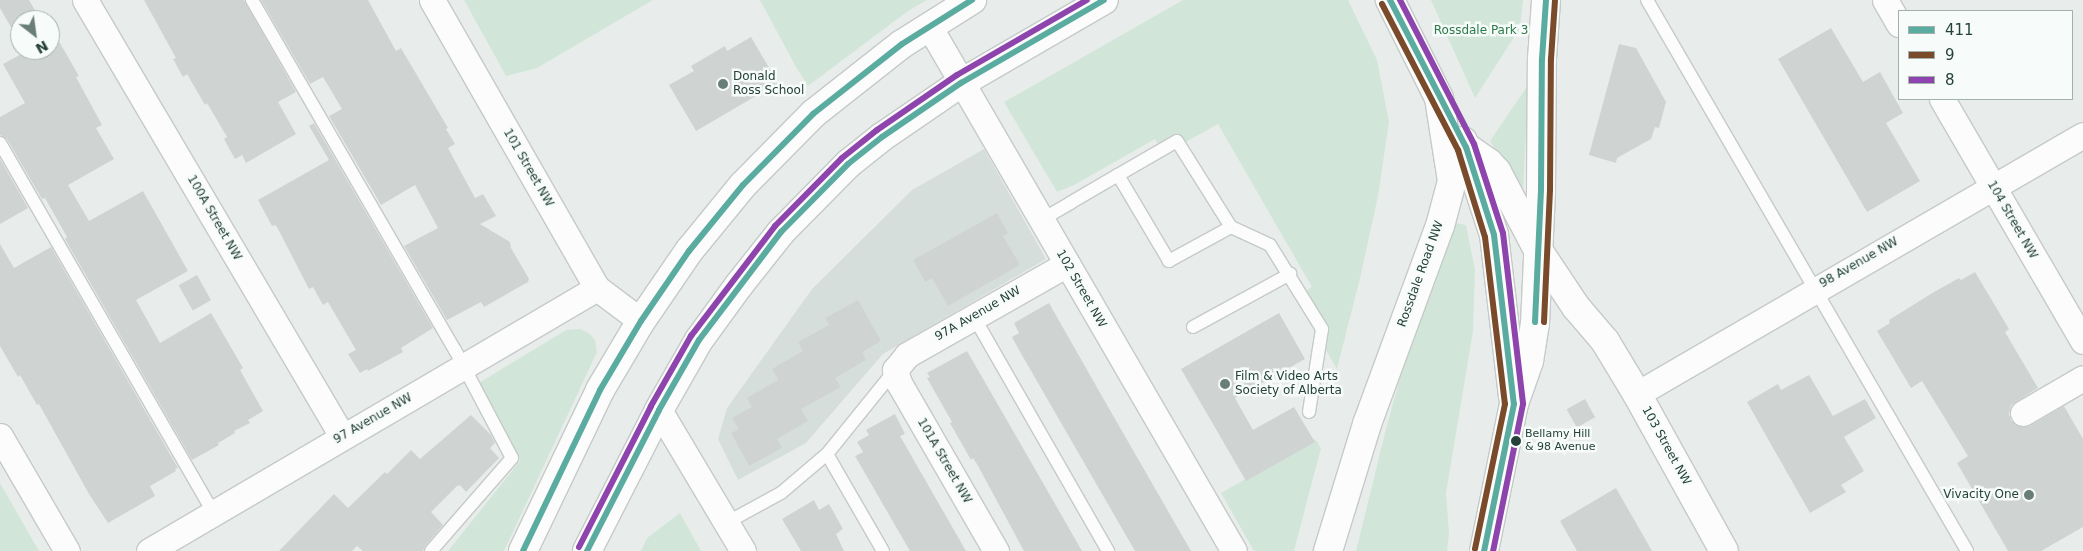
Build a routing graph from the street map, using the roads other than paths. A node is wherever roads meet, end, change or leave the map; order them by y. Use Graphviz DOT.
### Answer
graph roads {
  1 [pos="85,0"];
  2 [pos="252,0"];
  3 [pos="432,0"];
  4 [pos="972,0"];
  5 [pos="1104,0"];
  6 [pos="1390,0"];
  7 [pos="1546,0"];
  8 [pos="1647,0"];
  9 [pos="1885,0"];
  10 [pos="1898,22"];
  11 [pos="929,26"];
  12 [pos="961,83"];
  13 [pos="1439,98"];
  14 [pos="1943,100"];
  15 [pos="2083,134"];
  16 [pos="0,143"];
  17 [pos="1466,147"];
  18 [pos="1118,175"];
  19 [pos="1992,188"];
  20 [pos="1541,190"];
  21 [pos="1041,220"];
  22 [pos="1231,227"];
  23 [pos="1538,250"];
  24 [pos="1067,264"];
  25 [pos="1290,274"];
  26 [pos="597,288"];
  27 [pos="1814,289"];
  28 [pos="974,317"];
  29 [pos="641,321"];
  30 [pos="1193,327"];
  31 [pos="2083,340"];
  32 [pos="1605,341"];
  33 [pos="464,367"];
  34 [pos="895,370"];
  35 [pos="2083,378"];
  36 [pos="1637,394"];
  37 [pos="1514,404"];
  38 [pos="659,410"];
  39 [pos="1309,412"];
  40 [pos="2023,413"];
  41 [pos="0,436"];
  42 [pos="342,436"];
  43 [pos="827,454"];
  44 [pos="212,512"];
  45 [pos="726,523"];
  46 [pos="739,550"];
  47 [pos="67,551"];
  48 [pos="149,551"];
  49 [pos="431,551"];
  50 [pos="524,551"];
  51 [pos="587,551"];
  52 [pos="883,551"];
  53 [pos="996,551"];
  54 [pos="1108,551"];
  55 [pos="1234,551"];
  56 [pos="1328,551"];
  57 [pos="1484,551"];
  58 [pos="1724,551"];
  59 [pos="1967,551"];
  1 -- 42 [label="street, 100A Street NW"];
  2 -- 33 [label="lane"];
  3 -- 26 [label="street, 101 Street NW"];
  4 -- 11 [label="main road"];
  5 -- 12 [label="main road"];
  6 -- 13 [label="main road, Rossdale Road NW"];
  7 -- 20 [label="main road"];
  8 -- 27 [label="lane"];
  9 -- 10 [label="street"];
  11 -- 12 [label="street, 102 Street NW"];
  11 -- 29 [label="main road"];
  12 -- 21 [label="street, 102 Street NW"];
  12 -- 38 [label="main road"];
  13 -- 17 [label="main road"];
  13 -- 56 [label="main road, Rossdale Road NW"];
  14 -- 19 [label="street, 104 Street NW"];
  15 -- 19 [label="street, 98 Avenue NW"];
  16 -- 44 [label="lane"];
  17 -- 23 [label="main road, 103 Street NW"];
  17 -- 37 [label="main road"];
  18 -- 21 [label="lane"];
  18 -- 22 [label="lane"];
  18 -- 22 [label="lane"];
  19 -- 27 [label="street, 98 Avenue NW"];
  19 -- 31 [label="street, 104 Street NW"];
  20 -- 23 [label="main road"];
  20 -- 32 [label="main road, 103 Street NW"];
  21 -- 24 [label="street, 102 Street NW"];
  22 -- 25 [label="lane"];
  23 -- 32 [label="main road, 103 Street NW"];
  23 -- 37 [label="main road"];
  24 -- 28 [label="street, 97A Avenue NW"];
  24 -- 55 [label="street, 102 Street NW"];
  25 -- 30 [label="lane"];
  25 -- 39 [label="lane"];
  26 -- 29 [label="street, 101 Street NW"];
  26 -- 33 [label="street, 97 Avenue NW"];
  27 -- 36 [label="street, 98 Avenue NW"];
  27 -- 59 [label="lane"];
  28 -- 34 [label="street, 97A Avenue NW"];
  28 -- 54 [label="lane"];
  29 -- 50 [label="main road"];
  32 -- 36 [label="main road, 103 Street NW"];
  33 -- 42 [label="street, 97 Avenue NW"];
  33 -- 49 [label="lane"];
  34 -- 43 [label="lane"];
  34 -- 53 [label="street, 101A Street NW"];
  35 -- 40 [label="street"];
  36 -- 58 [label="main road, 103 Street NW"];
  37 -- 57 [label="main road"];
  38 -- 45 [label="street"];
  38 -- 51 [label="main road"];
  41 -- 47 [label="street"];
  42 -- 44 [label="street, 97 Avenue NW"];
  43 -- 45 [label="lane"];
  43 -- 52 [label="lane"];
  44 -- 48 [label="street, 97 Avenue NW"];
  45 -- 46 [label="street"];
}
